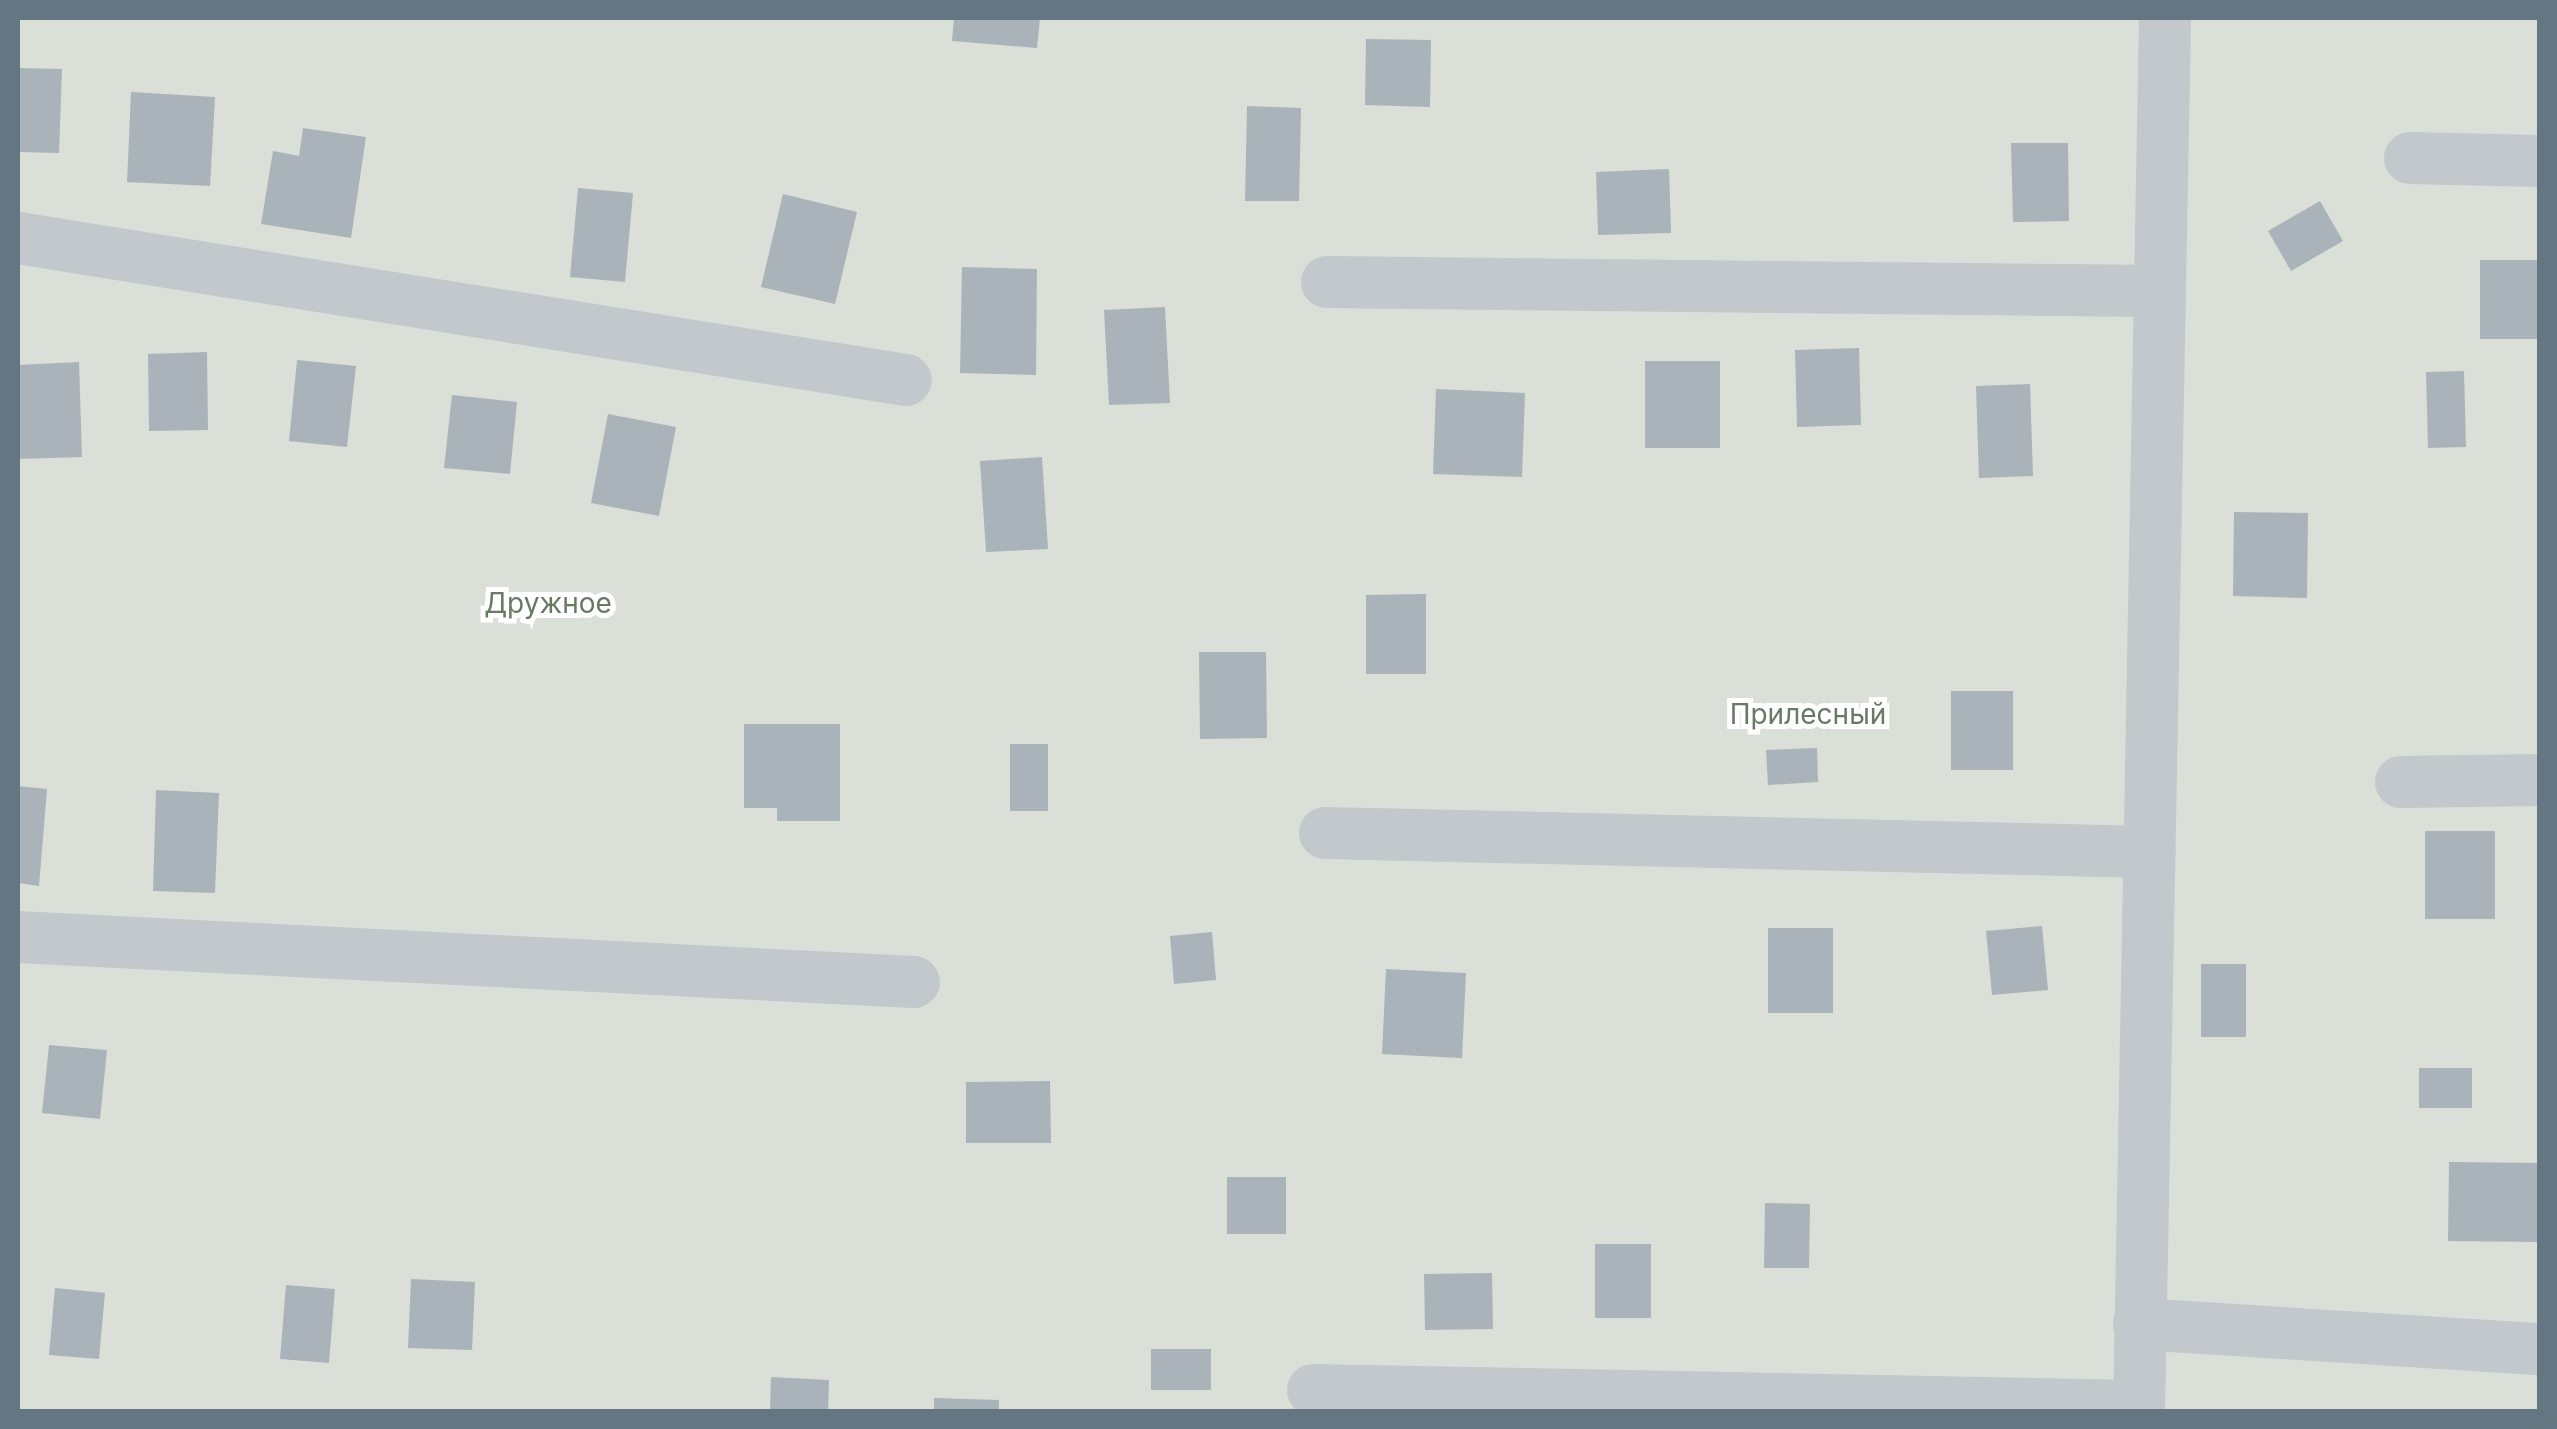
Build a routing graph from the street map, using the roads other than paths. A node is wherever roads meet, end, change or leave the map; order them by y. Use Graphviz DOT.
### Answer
graph roads {
  1 [pos="2165,18"];
  2 [pos="2410,158"];
  3 [pos="2540,160"];
  4 [pos="18,238"];
  5 [pos="1326,282"];
  6 [pos="2160,292"];
  7 [pos="906,380"];
  8 [pos="2540,780"];
  9 [pos="2402,782"];
  10 [pos="1325,833"];
  11 [pos="2150,852"];
  12 [pos="18,937"];
  13 [pos="914,982"];
  14 [pos="2139,1324"];
  15 [pos="2540,1349"];
  16 [pos="1313,1390"];
  17 [pos="2138,1409"];
  1 -- 6 [label="street"];
  2 -- 3 [label="street"];
  4 -- 7 [label="street"];
  5 -- 6 [label="street"];
  6 -- 11 [label="street"];
  8 -- 9 [label="street"];
  10 -- 11 [label="street"];
  11 -- 14 [label="street"];
  12 -- 13 [label="street"];
  14 -- 15 [label="street"];
  14 -- 17 [label="street"];
  16 -- 17 [label="street"];
}
